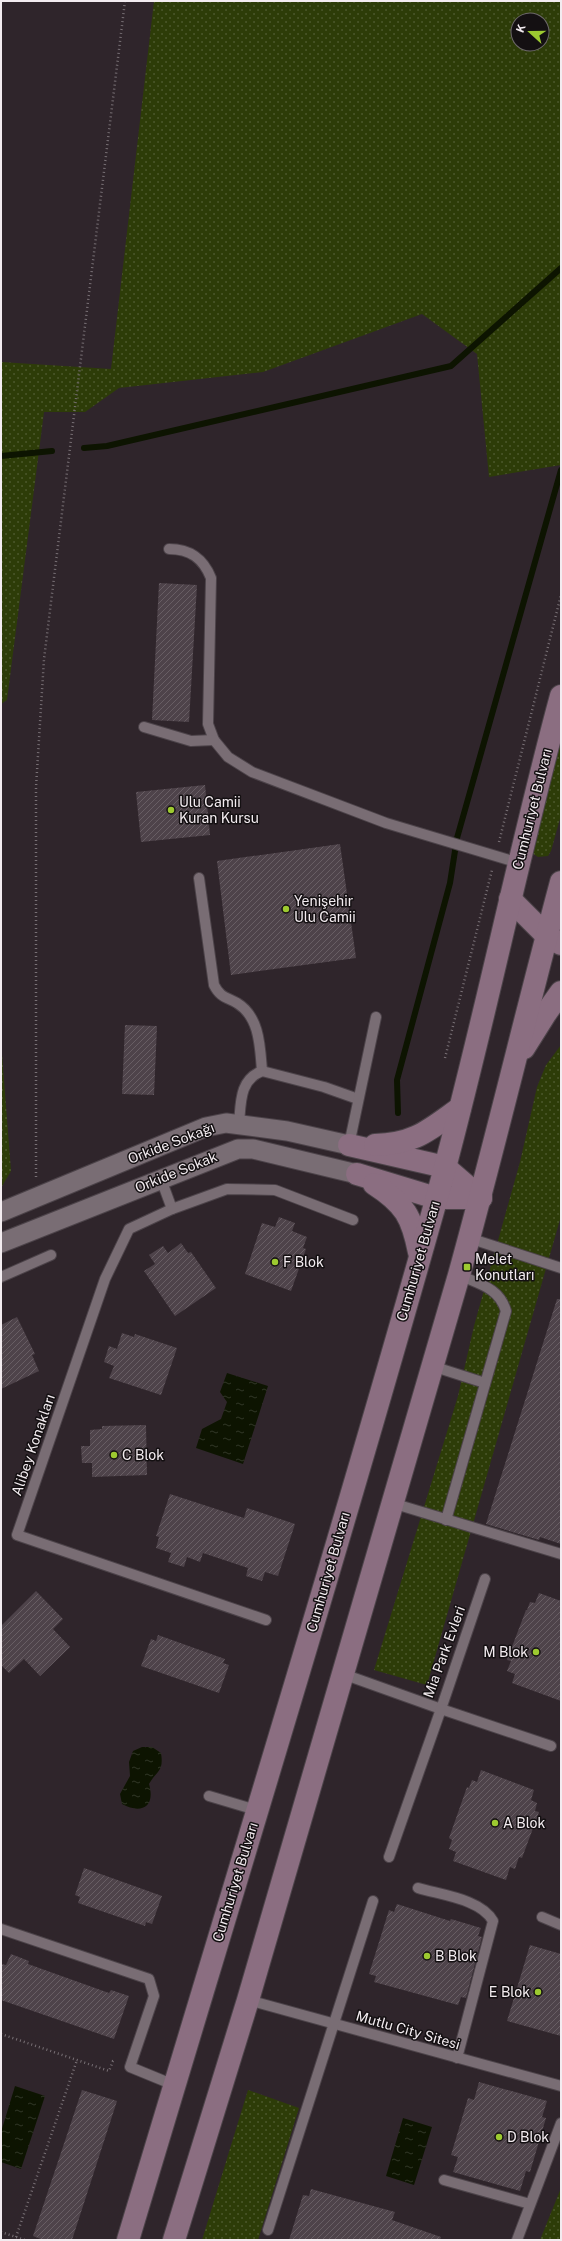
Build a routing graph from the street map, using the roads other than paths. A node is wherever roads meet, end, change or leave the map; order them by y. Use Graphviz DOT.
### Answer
graph roads {
  1 [pos="169,550"];
  2 [pos="561,696"];
  3 [pos="144,727"];
  4 [pos="214,740"];
  5 [pos="519,863"];
  6 [pos="198,878"];
  7 [pos="561,882"];
  8 [pos="510,898"];
  9 [pos="557,908"];
  10 [pos="554,940"];
  11 [pos="561,992"];
  12 [pos="376,1017"];
  13 [pos="511,1070"];
  14 [pos="262,1071"];
  15 [pos="358,1099"];
  16 [pos="460,1108"];
  17 [pos="239,1124"];
  18 [pos="349,1145"];
  19 [pos="445,1167"];
  20 [pos="357,1174"];
  21 [pos="161,1179"];
  22 [pos="436,1198"];
  23 [pos="480,1198"];
  24 [pos="172,1209"];
  25 [pos="1,1212"];
  26 [pos="353,1220"];
  27 [pos="469,1238"];
  28 [pos="1,1243"];
  29 [pos="52,1255"];
  30 [pos="419,1256"];
  31 [pos="561,1268"];
  32 [pos="459,1275"];
  33 [pos="1,1277"];
  34 [pos="432,1366"];
  35 [pos="485,1383"];
  36 [pos="392,1503"];
  37 [pos="446,1520"];
  38 [pos="561,1554"];
  39 [pos="485,1579"];
  40 [pos="266,1620"];
  41 [pos="343,1674"];
  42 [pos="441,1709"];
  43 [pos="551,1746"];
  44 [pos="209,1796"];
  45 [pos="256,1810"];
  46 [pos="389,1857"];
  47 [pos="418,1888"];
  48 [pos="373,1901"];
  49 [pos="542,1917"];
  50 [pos="561,1926"];
  51 [pos="1,1929"];
  52 [pos="248,2000"];
  53 [pos="334,2023"];
  54 [pos="457,2058"];
  55 [pos="174,2085"];
  56 [pos="561,2086"];
  57 [pos="561,2123"];
  58 [pos="444,2180"];
  59 [pos="530,2204"];
  60 [pos="268,2230"];
  61 [pos="128,2240"];
  62 [pos="174,2240"];
  63 [pos="517,2240"];
  1 -- 4 [label="lane"];
  2 -- 5 [label="street, Cumhuriyet Bulvarı"];
  3 -- 4 [label="lane"];
  4 -- 5 [label="lane"];
  5 -- 8 [label="street, Cumhuriyet Bulvarı"];
  6 -- 14 [label="lane"];
  7 -- 9 [label="street"];
  8 -- 9 [label="street"];
  8 -- 10 [label="street"];
  8 -- 16 [label="street, Cumhuriyet Bulvarı"];
  9 -- 10 [label="street"];
  10 -- 13 [label="street"];
  11 -- 13 [label="street"];
  12 -- 15 [label="lane"];
  13 -- 23 [label="street"];
  14 -- 15 [label="lane"];
  14 -- 17 [label="lane"];
  15 -- 18 [label="lane"];
  16 -- 18 [label="street"];
  16 -- 19 [label="street, Cumhuriyet Bulvarı"];
  17 -- 18 [label="street, Orkide Sokağı"];
  17 -- 25 [label="street, Orkide Sokağı"];
  18 -- 19 [label="street"];
  19 -- 22 [label="street, Cumhuriyet Bulvarı"];
  19 -- 23 [label="street"];
  20 -- 21 [label="street, Orkide Sokak"];
  20 -- 22 [label="street"];
  20 -- 30 [label="street"];
  21 -- 24 [label="lane"];
  21 -- 28 [label="street, Orkide Sokak"];
  22 -- 23 [label="street"];
  22 -- 30 [label="street, Cumhuriyet Bulvarı"];
  23 -- 27 [label="street"];
  24 -- 26 [label="lane, Alibey Konakları"];
  24 -- 40 [label="lane, Alibey Konakları"];
  27 -- 31 [label="lane"];
  27 -- 32 [label="street"];
  29 -- 33 [label="lane"];
  30 -- 45 [label="street, Cumhuriyet Bulvarı"];
  32 -- 34 [label="street"];
  32 -- 35 [label="lane"];
  34 -- 35 [label="lane"];
  34 -- 36 [label="street"];
  35 -- 37 [label="lane"];
  36 -- 37 [label="lane"];
  36 -- 41 [label="street"];
  37 -- 38 [label="lane"];
  39 -- 42 [label="lane, Mia Park Evleri"];
  41 -- 42 [label="lane, Mia Park Evleri"];
  41 -- 52 [label="street"];
  42 -- 43 [label="lane"];
  42 -- 46 [label="lane"];
  44 -- 45 [label="lane"];
  45 -- 55 [label="street, Cumhuriyet Bulvarı"];
  47 -- 54 [label="lane"];
  48 -- 53 [label="lane"];
  49 -- 50 [label="lane"];
  51 -- 55 [label="lane"];
  52 -- 53 [label="lane, Mutlu City Sitesi"];
  52 -- 62 [label="street"];
  53 -- 54 [label="lane, Mutlu City Sitesi"];
  53 -- 60 [label="lane"];
  54 -- 56 [label="lane, Mutlu City Sitesi"];
  55 -- 61 [label="street, Cumhuriyet Bulvarı"];
  57 -- 59 [label="lane"];
  58 -- 59 [label="lane"];
  59 -- 63 [label="lane"];
}
